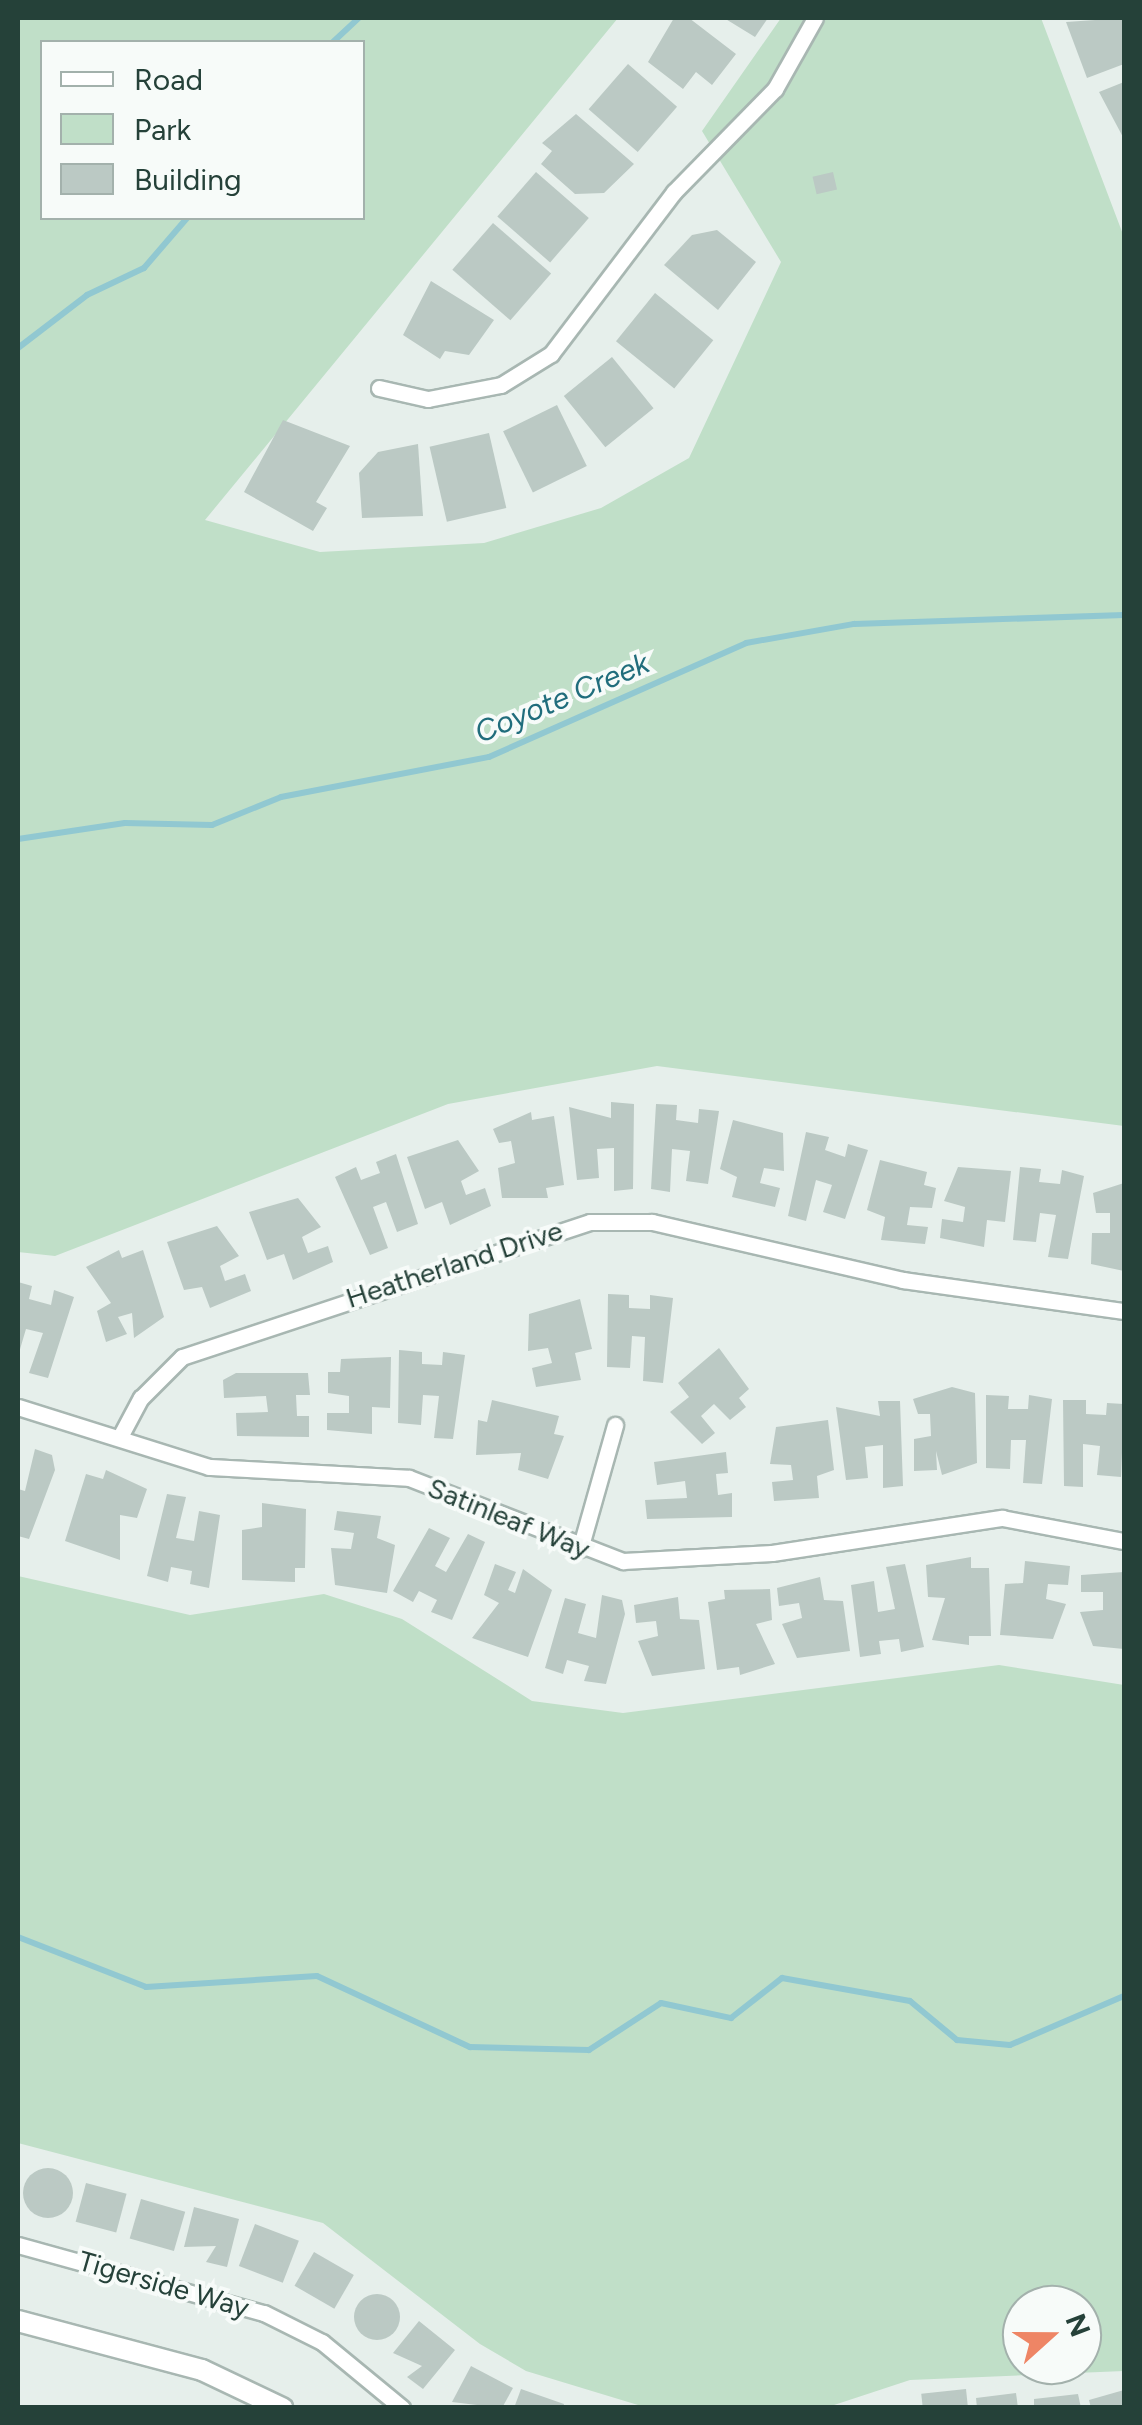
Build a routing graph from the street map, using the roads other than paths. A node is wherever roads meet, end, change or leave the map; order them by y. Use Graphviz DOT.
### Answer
graph roads {
  1 [pos="815,18"];
  2 [pos="379,388"];
  3 [pos="1124,1311"];
  4 [pos="18,1406"];
  5 [pos="615,1424"];
  6 [pos="122,1433"];
  7 [pos="1124,1541"];
  8 [pos="580,1549"];
  9 [pos="18,2245"];
  10 [pos="18,2321"];
  11 [pos="282,2408"];
  12 [pos="402,2408"];
  1 -- 2 [label="street"];
  3 -- 6 [label="street, Heatherland Drive"];
  4 -- 6 [label="street, Satinleaf Way"];
  5 -- 8 [label="street"];
  6 -- 8 [label="street, Satinleaf Way"];
  7 -- 8 [label="street, Satinleaf Way"];
  9 -- 12 [label="street, Tigerside Way"];
  10 -- 11 [label="street"];
}
